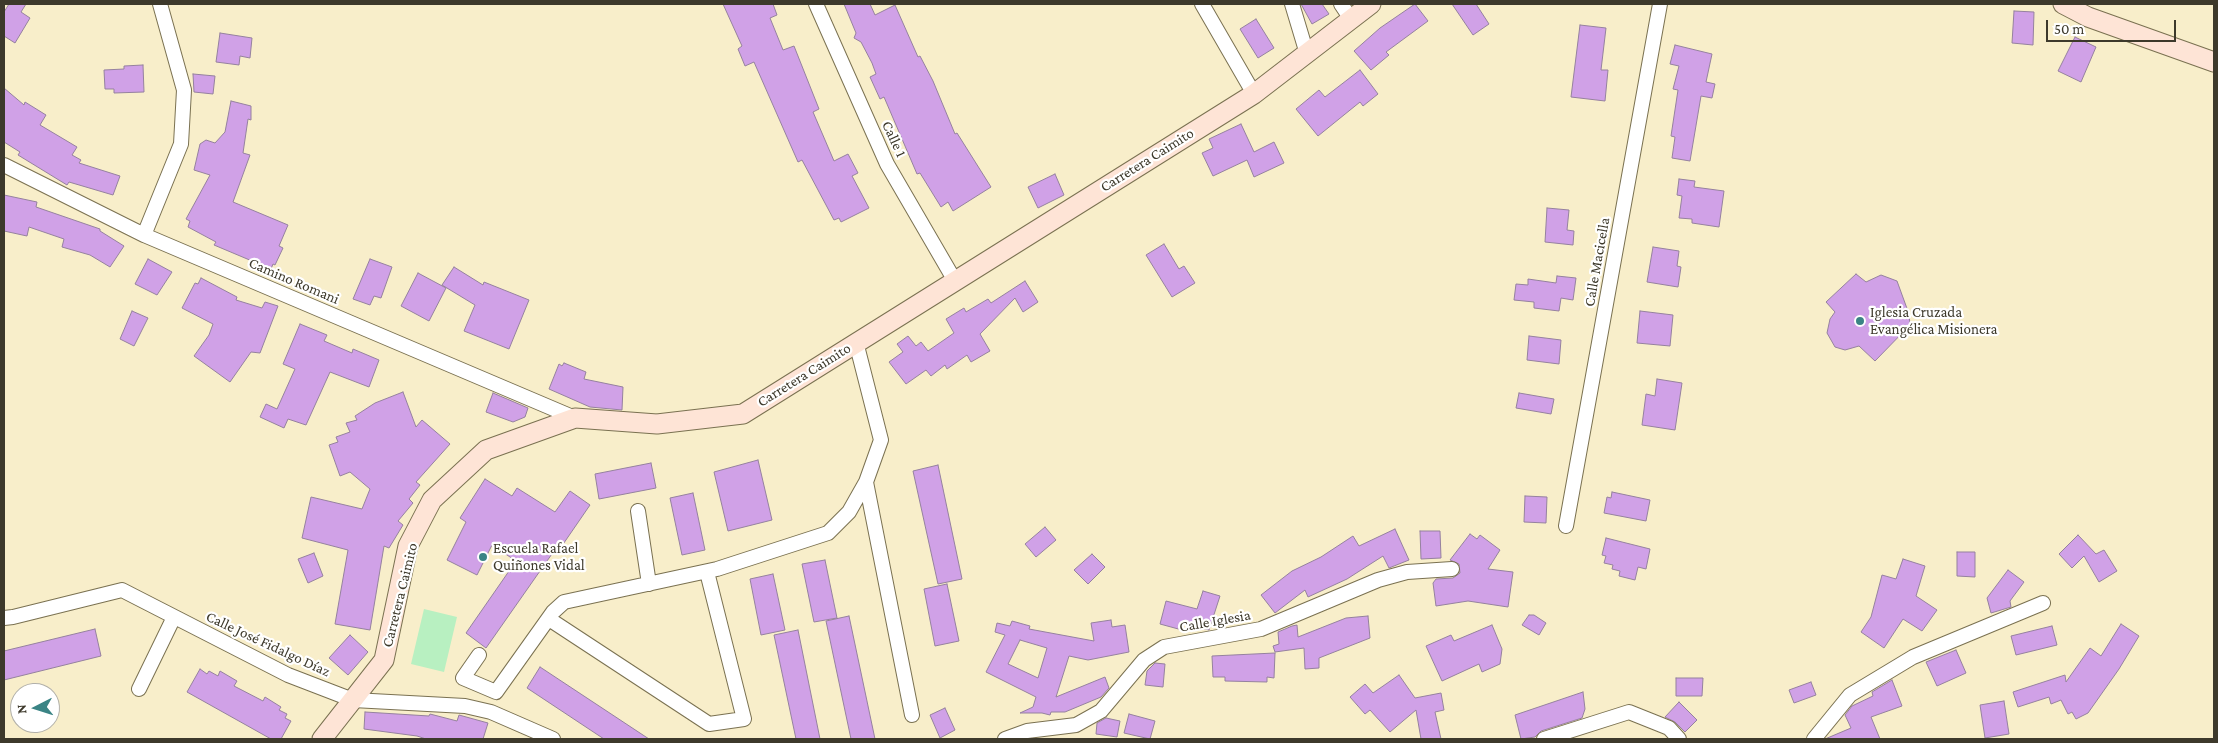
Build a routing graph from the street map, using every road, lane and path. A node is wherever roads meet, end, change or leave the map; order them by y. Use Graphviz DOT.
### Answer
graph roads {
  1 [pos="160,4"];
  2 [pos="816,4"];
  3 [pos="1202,4"];
  4 [pos="1292,4"];
  5 [pos="1371,4"];
  6 [pos="1660,4"];
  7 [pos="2063,4"];
  8 [pos="1346,11"];
  9 [pos="1307,54"];
  10 [pos="2214,62"];
  11 [pos="1254,94"];
  12 [pos="4,165"];
  13 [pos="144,235"];
  14 [pos="955,281"];
  15 [pos="856,342"];
  16 [pos="575,418"];
  17 [pos="866,482"];
  18 [pos="638,511"];
  19 [pos="1566,526"];
  20 [pos="1452,569"];
  21 [pos="707,572"];
  22 [pos="649,584"];
  23 [pos="2043,603"];
  24 [pos="174,617"];
  25 [pos="4,618"];
  26 [pos="549,619"];
  27 [pos="479,656"];
  28 [pos="139,689"];
  29 [pos="353,700"];
  30 [pos="912,716"];
  31 [pos="322,739"];
  32 [pos="553,739"];
  33 [pos="1005,739"];
  34 [pos="1544,739"];
  35 [pos="1679,739"];
  36 [pos="1814,739"];
  1 -- 13 [label="street"];
  2 -- 14 [label="street, Calle 1"];
  3 -- 11 [label="street"];
  4 -- 9 [label="street"];
  5 -- 8 [label="street, Carretera Caimito"];
  6 -- 19 [label="street, Calle Macicella"];
  7 -- 10 [label="street"];
  8 -- 9 [label="street, Carretera Caimito"];
  9 -- 11 [label="street, Carretera Caimito"];
  11 -- 14 [label="street, Carretera Caimito"];
  12 -- 13 [label="street, Camino Romani"];
  13 -- 16 [label="street, Camino Romani"];
  14 -- 15 [label="street, Carretera Caimito"];
  15 -- 16 [label="street, Carretera Caimito"];
  15 -- 17 [label="street"];
  16 -- 29 [label="street, Carretera Caimito"];
  17 -- 21 [label="street"];
  17 -- 30 [label="street"];
  18 -- 22 [label="street"];
  20 -- 33 [label="street, Calle Iglesia"];
  21 -- 22 [label="street"];
  21 -- 26 [label="street"];
  22 -- 26 [label="street"];
  23 -- 36 [label="street"];
  24 -- 25 [label="street, Calle José Fidalgo Díaz"];
  24 -- 28 [label="street"];
  24 -- 29 [label="street, Calle José Fidalgo Díaz"];
  26 -- 27 [label="street"];
  29 -- 31 [label="street, Carretera Caimito"];
  29 -- 32 [label="street, Calle José Fidalgo Díaz"];
  34 -- 35 [label="street"];
}
